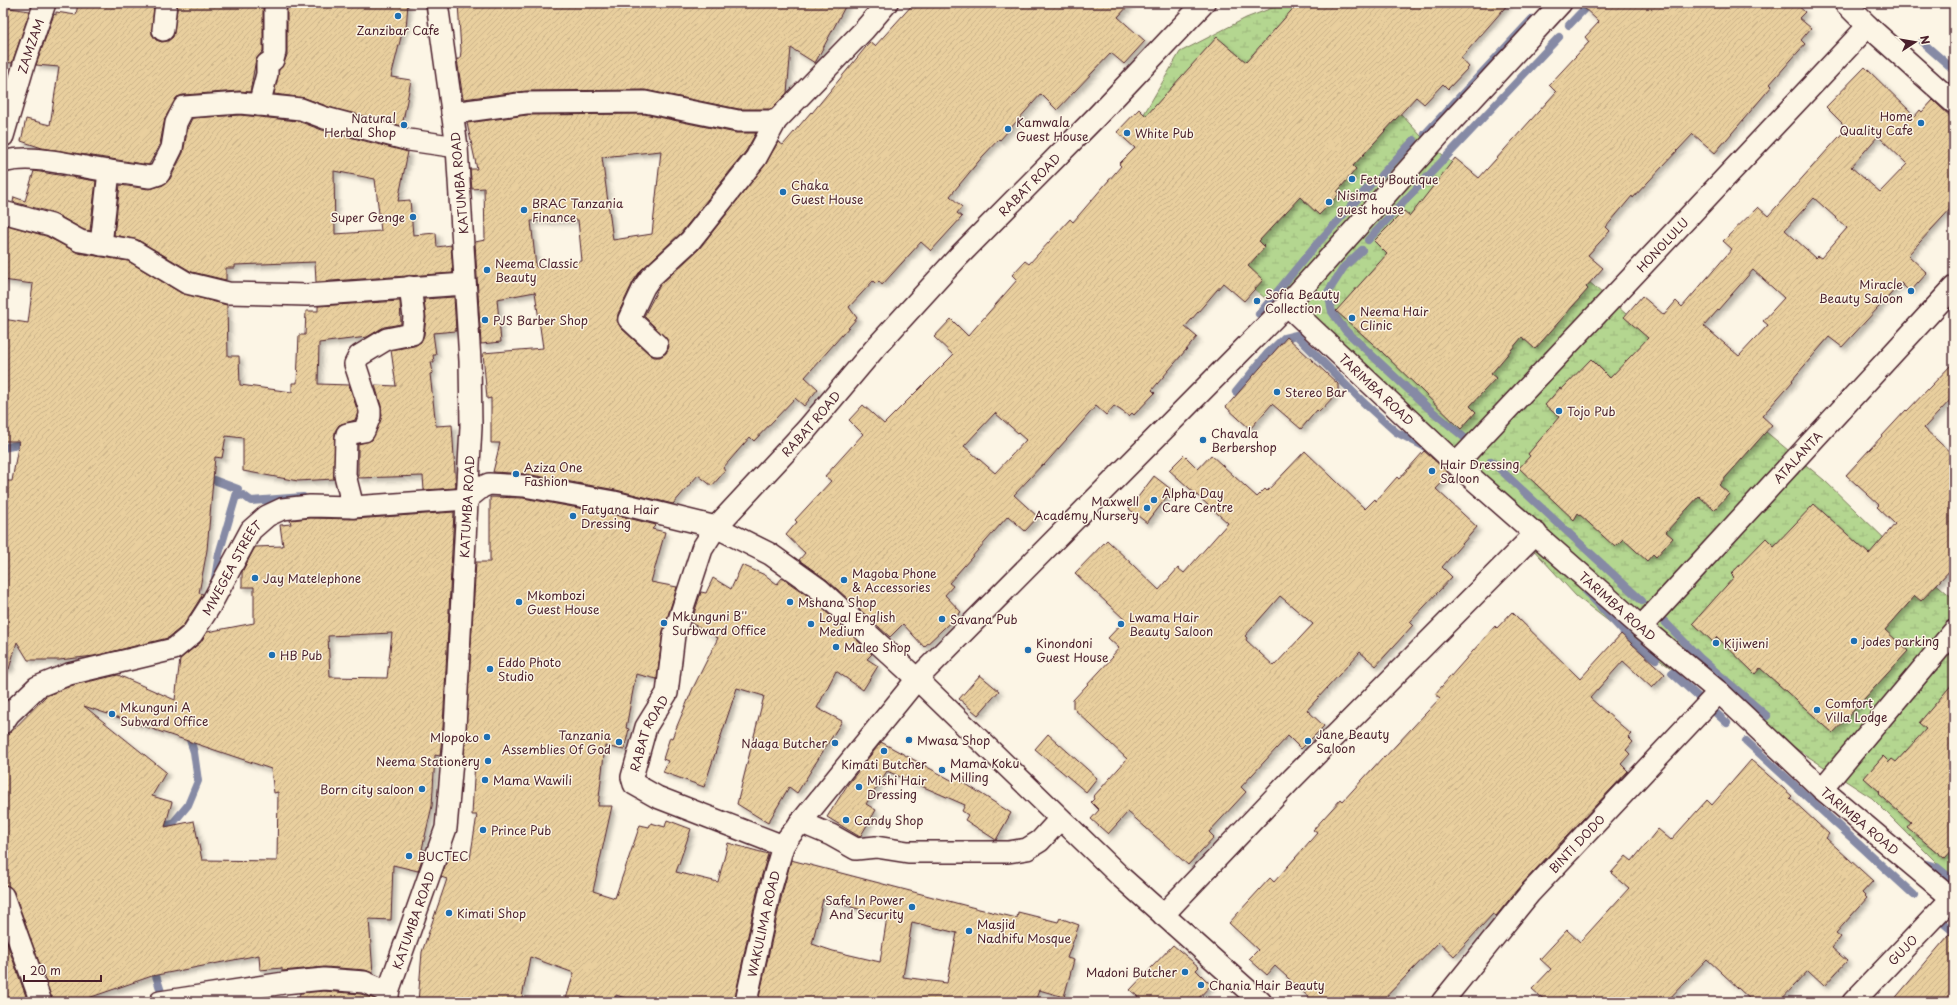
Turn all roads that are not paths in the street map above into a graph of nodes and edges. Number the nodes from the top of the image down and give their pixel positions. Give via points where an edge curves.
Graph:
1 (45, 3) edge
2 (166, 3) edge
3 (275, 3) edge
4 (437, 3) edge
5 (887, 3) edge
6 (1204, 3) edge
7 (1561, 3) edge
8 (1845, 3) edge
9 (1868, 26) junction
10 (163, 30) dead end
11 (1954, 103) edge
12 (259, 105) junction
13 (452, 113) junction
14 (776, 121) junction
15 (3, 136) edge
16 (457, 147) junction
17 (3, 162) edge
18 (109, 171) junction
19 (3, 212) edge
20 (101, 245) junction
21 (465, 284) junction
22 (410, 286) junction
23 (1954, 287) edge
24 (1287, 305) junction
25 (657, 345) dead end
26 (1456, 464) junction
27 (467, 499) junction
28 (353, 506) junction
29 (716, 527) junction
30 (1536, 533) junction
31 (1641, 627) junction
32 (1954, 631) edge
33 (917, 679) junction
34 (1719, 692) junction
35 (3, 723) edge
36 (1822, 788) junction
37 (1060, 819) junction
38 (800, 822) junction
39 (783, 846) junction
40 (3, 896) edge
41 (1953, 899) edge
42 (1163, 915) junction
43 (388, 997) edge
44 (41, 1002) edge
45 (160, 1002) edge
46 (746, 1002) edge
47 (1261, 1002) edge
48 (1442, 1002) edge
49 (1853, 1002) edge

1 - 15 street, ZAMZAM
2 - 10 street
3 - 12 street via 275,52 273,60 267,64
4 - 13 street, KATUMBA ROAD
5 - 14 street
6 - 29 street, RABAT ROAD via 959,256 876,347 807,429
7 - 24 street, WAKULIMA ROAD
8 - 9 street
9 - 11 street
9 - 26 street, HONOLULU
12 - 16 street via 300,109 409,140
12 - 18 street via 240,103 184,107 176,123 172,148 159,174 150,177
13 - 14 street via 526,103 645,102 738,121
13 - 16 street, KATUMBA ROAD
14 - 25 street via 756,158 745,172 686,246 656,271 644,288 629,319
16 - 21 street, KATUMBA ROAD
17 - 18 street via 37,160
18 - 20 street
19 - 20 street via 51,225 64,230 71,238
20 - 22 street via 132,250 187,282 228,293 307,295
21 - 22 street
21 - 27 street, KATUMBA ROAD via 471,427
22 - 28 street via 414,317 412,334 387,339 359,356 355,364 370,410 364,430 347,434 346,438 345,476
23 - 31 street, ATALANTA
24 - 26 street, TARIMBA ROAD
24 - 33 street, WAKULIMA ROAD
26 - 30 street, TARIMBA ROAD
27 - 28 street, MWEGEA STREET
27 - 29 street via 482,486 507,484 614,502
27 - 43 street, KATUMBA ROAD via 455,728 446,828
28 - 35 street, MWEGEA STREET via 282,509 267,516 250,530 210,606 192,634 174,650 69,674 43,684 31,692
29 - 33 street via 770,554 819,589
29 - 39 street, RABAT ROAD via 702,549 674,635 667,693 646,727 632,777 634,784 657,797
30 - 31 street, TARIMBA ROAD
30 - 42 street via 1292,779
31 - 34 street, TARIMBA ROAD
32 - 36 street
33 - 37 street
33 - 38 street, WAKULIMA ROAD
34 - 36 street, TARIMBA ROAD
34 - 48 street, BINTI DODO via 1530,893
36 - 41 street, TARIMBA ROAD
37 - 38 street via 1040,840 1027,849 1008,852 908,852 876,847 856,849
37 - 42 street
38 - 39 street, WAKULIMA ROAD
39 - 46 street, WAKULIMA ROAD via 770,891
40 - 44 street
41 - 49 street, GUJO
42 - 47 street
43 - 45 street via 364,982 324,979

